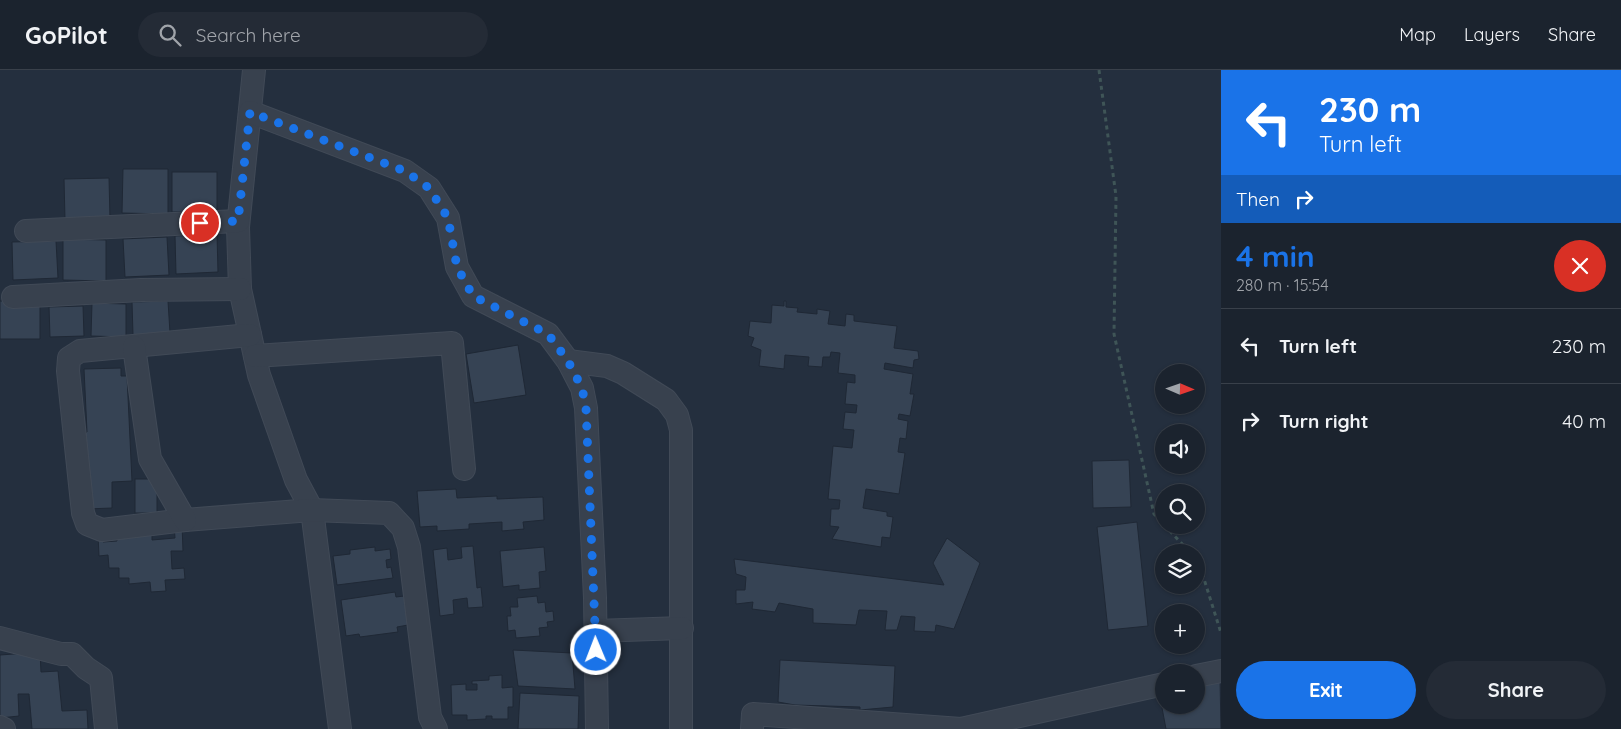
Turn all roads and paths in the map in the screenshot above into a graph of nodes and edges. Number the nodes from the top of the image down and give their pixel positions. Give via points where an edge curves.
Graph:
1 (254, 70) edge
2 (1099, 70) edge
3 (250, 112) junction
4 (238, 221) junction
5 (26, 231) dead end
6 (240, 289) junction
7 (13, 297) dead end
8 (134, 346) junction
9 (253, 346) junction
10 (568, 361) junction
11 (464, 469) dead end
12 (312, 510) junction
13 (1155, 515) edge
14 (185, 520) junction
15 (1173, 534) edge
16 (1182, 544) edge
17 (1205, 580) edge
18 (682, 628) junction
19 (596, 631) junction
20 (1221, 633) edge
21 (0, 638) edge
22 (1221, 671) edge
23 (1205, 674) edge
24 (1155, 686) edge
25 (0, 728) edge
26 (4, 729) edge
27 (106, 729) edge
28 (340, 729) edge
29 (436, 729) edge
30 (597, 729) edge
31 (681, 729) edge
32 (752, 729) edge

1 - 3 street
2 - 13 path via 1116,196 1114,334
3 - 4 street
3 - 10 street via 405,171 429,188 448,218 457,267 473,296 548,334
4 - 5 street
4 - 6 street
6 - 7 street
6 - 9 street
8 - 9 street
8 - 14 street via 150,459
8 - 14 street via 80,351 69,358 83,513 87,524 102,530
9 - 11 street via 452,343
9 - 12 street via 259,375 296,480
10 - 18 street via 607,366 623,373 666,400 678,415 681,430
10 - 19 street via 582,388 586,408
12 - 14 street
12 - 28 street
12 - 29 street via 389,513 403,528 409,547 430,717
15 - 16 path
17 - 20 path
18 - 19 street
18 - 31 street
19 - 30 street
21 - 27 street via 72,654 101,678
22 - 23 street
24 - 32 street via 961,729 753,714
25 - 26 street

